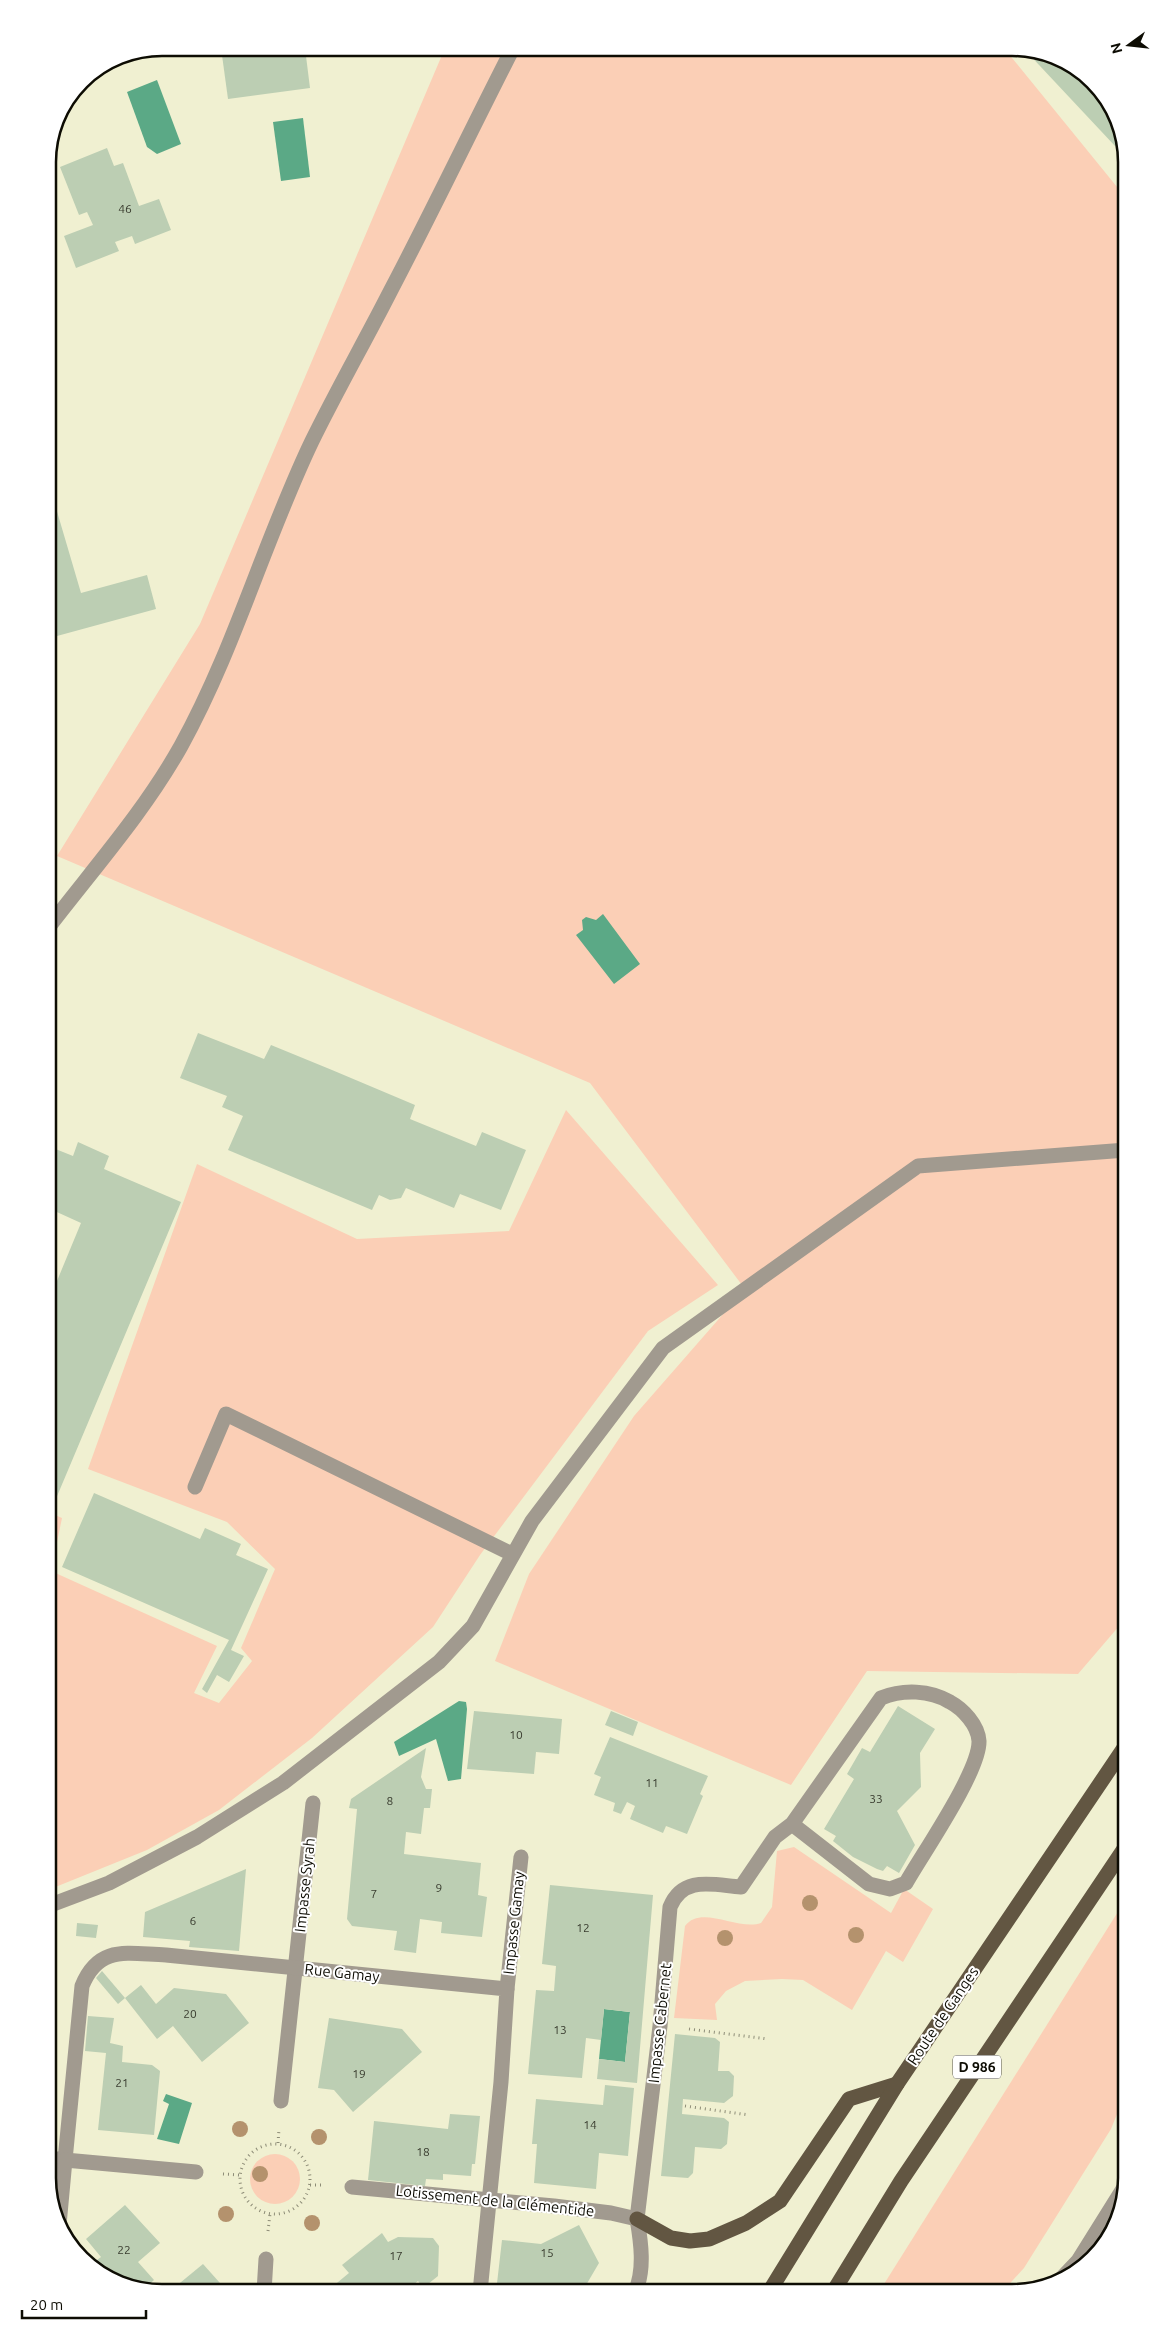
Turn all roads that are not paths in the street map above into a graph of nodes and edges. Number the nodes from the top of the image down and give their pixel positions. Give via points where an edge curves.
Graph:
1 (509, 56) edge
2 (56, 918) edge
3 (1118, 1151) edge
4 (195, 1487) dead end
5 (512, 1554) junction
6 (1118, 1757) edge
7 (313, 1803) dead end
8 (792, 1824) junction
9 (521, 1857) dead end
10 (1118, 1858) edge
11 (56, 1903) edge
12 (296, 1968) junction
13 (507, 1989) junction
14 (897, 2084) junction
15 (280, 2101) dead end
16 (56, 2159) edge
17 (65, 2160) junction
18 (196, 2172) dead end
19 (352, 2187) dead end
20 (489, 2201) junction
21 (1115, 2203) edge
22 (61, 2207) edge
23 (637, 2219) junction
24 (266, 2259) dead end
25 (1077, 2261) edge
26 (264, 2284) edge
27 (481, 2284) edge
28 (637, 2284) edge
29 (774, 2284) edge
30 (838, 2284) edge

1 - 2 street via 311,443 214,679 181,746 114,846
3 - 5 street via 918,1166 663,1348 532,1521
4 - 5 street via 226,1414
5 - 11 street via 473,1626 438,1662 306,1765 268,1793 152,1862
6 - 14 main road, Route de Ganges
7 - 12 street, Impasse Syrah
8 - 8 street via 881,1698 892,1693 936,1693 955,1704 971,1720 979,1740 976,1763 906,1883 890,1889 869,1884
8 - 23 street, Impasse Cabernet via 775,1837 741,1887 698,1883 679,1891 670,1907 660,2026
9 - 13 street, Impasse Gamay
10 - 30 main road, D 986 via 901,2181
12 - 13 street, Rue Gamay
12 - 15 street
12 - 17 street, Rue Gamay via 166,1955 122,1954 102,1958 95,1963 82,1986
13 - 20 street via 502,2082
14 - 23 main road via 849,2099 780,2201 734,2230 690,2242 671,2238
14 - 29 main road, Route de Ganges
16 - 17 street
17 - 18 street
17 - 22 street, Rue Gamay
19 - 20 street, Lotissement de la Clémentide
20 - 23 street, Lotissement de la Clémentide via 554,2206
20 - 27 street
21 - 25 street
23 - 28 street, Impasse Cabernet via 641,2263
24 - 26 street

